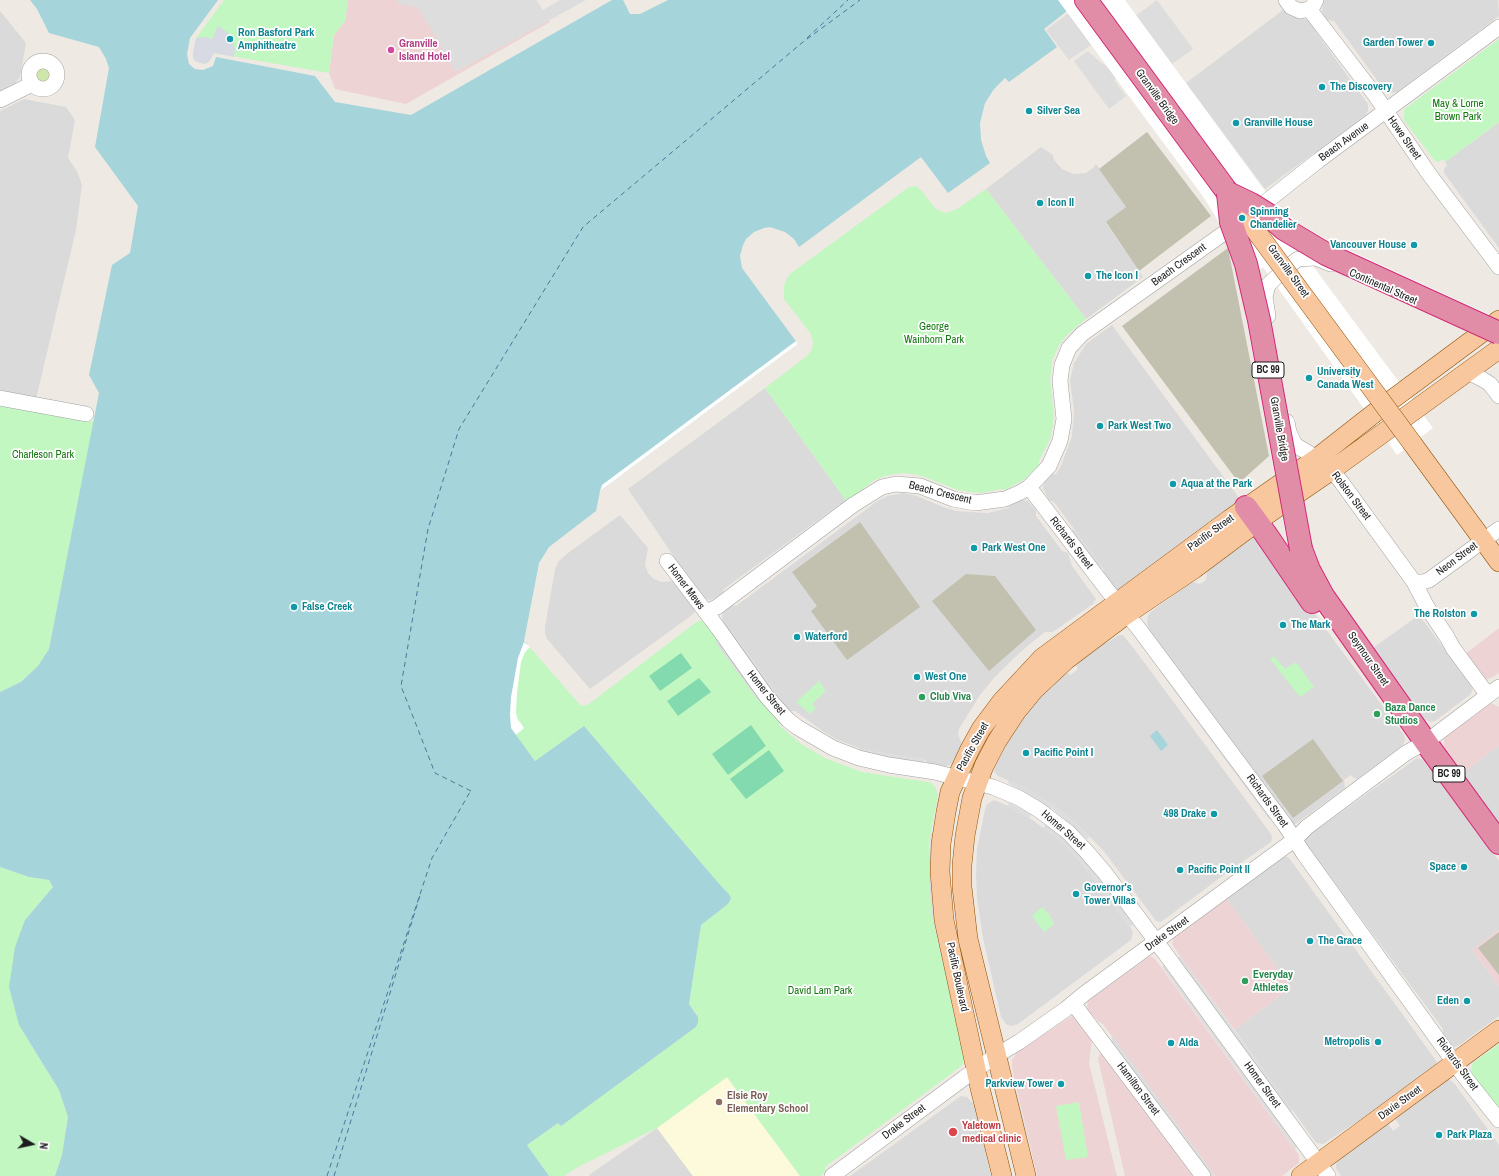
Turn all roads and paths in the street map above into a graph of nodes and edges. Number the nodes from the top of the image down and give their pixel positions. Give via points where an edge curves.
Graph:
1 (1086, 0) edge
2 (1286, 0) edge
3 (1313, 4) edge
4 (1499, 27) edge
5 (32, 84) dead end
6 (1162, 98) dead end
7 (0, 100) edge
8 (1386, 111) junction
9 (1228, 193) junction
10 (1248, 216) junction
11 (1499, 267) edge
12 (1286, 268) junction
13 (1499, 320) edge
14 (1499, 333) edge
15 (1475, 337) junction
16 (1499, 349) edge
17 (1466, 373) junction
18 (1499, 396) edge
19 (0, 398) edge
20 (1386, 404) junction
21 (86, 414) dead end
22 (1317, 458) junction
23 (1332, 470) junction
24 (1029, 488) junction
25 (1252, 514) junction
26 (1499, 529) edge
27 (1482, 540) junction
28 (1301, 548) joint
29 (667, 561) dead end
30 (1499, 562) edge
31 (1414, 582) junction
32 (1122, 608) junction
33 (706, 612) junction
34 (1495, 690) edge
35 (1399, 705) junction
36 (1426, 742) junction
37 (957, 777) junction
38 (978, 782) junction
39 (1294, 840) junction
40 (1499, 843) edge
41 (1156, 942) junction
42 (1073, 1003) junction
43 (1499, 1030) edge
44 (997, 1055) junction
45 (1455, 1063) junction
46 (976, 1070) junction
47 (1499, 1120) edge
48 (1324, 1170) edge
49 (832, 1176) edge
50 (1002, 1176) edge
51 (1026, 1176) edge
52 (1203, 1176) edge
53 (1301, 1176) edge

1 - 9 highway, Granville Bridge
2 - 3 street, Howe Street via 1295,10 1305,11
3 - 8 street, Howe Street
4 - 8 street, Beach Avenue
5 - 7 street
6 - 10 street, Granville Street
8 - 10 street, Beach Avenue via 1318,160
8 - 11 street, Howe Street via 1429,174
9 - 14 highway, Granville Bridge, bridge via 1251,204 1284,229 1326,254
9 - 27 main road, Granville Bridge, bridge
9 - 28 highway, Granville Bridge / BC 99, bridge via 1231,222 1246,264 1259,320
10 - 12 street, Granville Street
10 - 24 street, Beach Crescent via 1082,334 1069,348 1061,372 1064,419 1062,434 1049,466
12 - 15 street, Continental Street via 1298,259 1316,258 1460,321
12 - 20 street, Granville Street
12 - 22 street, Rolston Street via 1268,285 1265,297 1289,432 1295,445
13 - 15 main road, Pacific Street
15 - 20 main road, Pacific Street
16 - 17 main road, Pacific Street
17 - 18 street via 1470,372 1490,384
17 - 23 main road, Pacific Street
19 - 21 street
20 - 22 main road, Pacific Street
22 - 23 street, Rolston Street
22 - 25 main road, Pacific Street
23 - 25 main road, Pacific Street
23 - 31 street, Rolston Street
24 - 32 street, Richards Street
24 - 33 street, Beach Crescent via 1005,499 975,503 953,499 920,486 903,484 882,487 717,607
25 - 32 main road, Pacific Street via 1194,569
25 - 35 highway via 1380,700
26 - 27 street, Neon Street
27 - 30 main road
27 - 31 street, Neon Street via 1429,580
28 - 35 highway, Seymour Street / BC 99 via 1323,596
29 - 33 street, Homer Mews
31 - 34 street, Rolston Street via 1453,648 1484,690
32 - 37 main road, Pacific Street via 1042,658 1024,676 981,729
32 - 38 main road, Pacific Street via 1034,690 997,741
32 - 39 street, Richards Street
33 - 37 street, Homer Street via 767,697 797,727 828,745 859,758
34 - 36 street, Drake Street
35 - 36 highway, Seymour Street / BC 99
36 - 39 street, Drake Street via 1406,753 1307,827
36 - 40 highway, Seymour Street / BC 99
37 - 38 street, Homer Street
37 - 46 main road, Pacific Boulevard via 950,792 941,844 941,897
38 - 41 street, Homer Street via 1029,804 1068,832 1105,873
38 - 44 main road, Pacific Boulevard via 972,798 965,836 962,887 968,939
39 - 41 street, Drake Street
39 - 45 street, Richards Street
41 - 42 street, Drake Street
41 - 48 street, Homer Street
42 - 44 street, Drake Street via 1020,1042
42 - 52 street, Hamilton Street
43 - 45 main road, Davie Street
44 - 46 street, Drake Street
44 - 51 main road, Pacific Boulevard
45 - 47 street, Richards Street
45 - 48 main road, Davie Street
46 - 49 street, Drake Street
46 - 50 main road, Pacific Boulevard
48 - 53 main road, Davie Street

